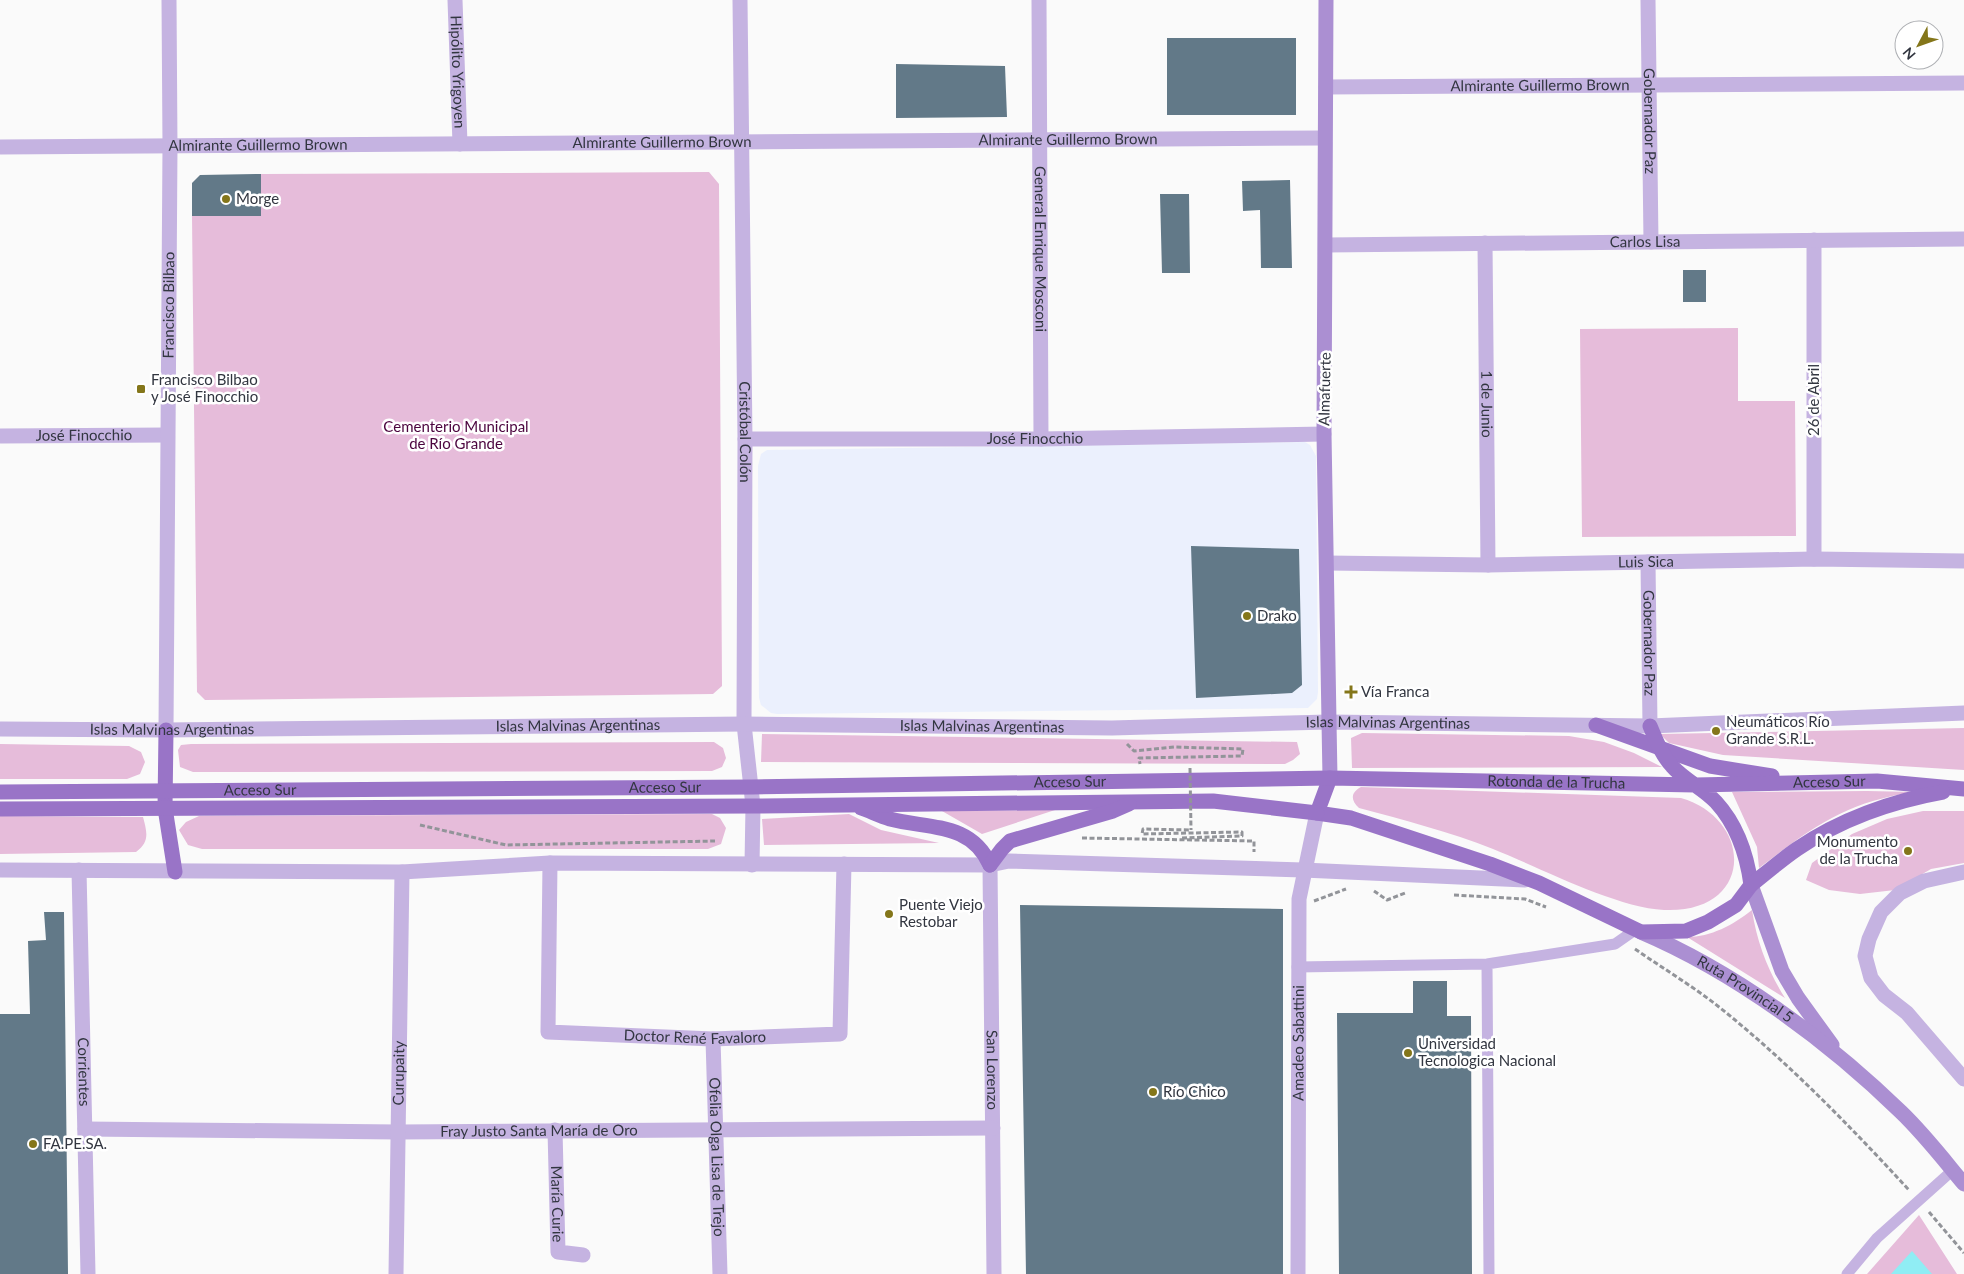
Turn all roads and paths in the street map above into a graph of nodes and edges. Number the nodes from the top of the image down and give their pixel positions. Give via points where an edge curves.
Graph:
1 (169, 0) edge
2 (456, 0) edge
3 (740, 0) edge
4 (1039, 0) edge
5 (1326, 0) edge
6 (1648, 0) edge
7 (1964, 83) edge
8 (1648, 84) junction
9 (1326, 87) junction
10 (1324, 138) junction
11 (1040, 141) junction
12 (742, 143) junction
13 (460, 144) junction
14 (170, 146) junction
15 (0, 147) edge
16 (1964, 239) edge
17 (1814, 240) junction
18 (1651, 242) junction
19 (1485, 243) junction
20 (1326, 245) junction
21 (1324, 434) junction
22 (167, 435) junction
23 (0, 436) edge
24 (1041, 438) junction
25 (745, 439) junction
26 (1814, 559) junction
27 (1964, 561) edge
28 (1327, 562) junction
29 (1648, 562) junction
30 (1488, 565) junction
31 (1964, 713) edge
32 (1328, 722) junction
33 (744, 724) junction
34 (1596, 725) junction
35 (1650, 726) junction
36 (0, 729) edge
37 (166, 730) junction
38 (1174, 747) dead end
39 (1660, 750) junction
40 (1147, 764) dead end
41 (1182, 767) dead end
42 (1330, 778) junction
43 (1807, 781) junction
44 (1695, 785) junction
45 (752, 787) junction
46 (1963, 789) edge
47 (164, 790) junction
48 (0, 792) edge
49 (1135, 801) junction
50 (852, 804) junction
51 (753, 806) junction
52 (0, 808) edge
53 (165, 808) junction
54 (1317, 813) junction
55 (412, 823) dead end
56 (1075, 838) dead end
57 (1159, 840) junction
58 (715, 841) dead end
59 (550, 863) junction
60 (844, 864) junction
61 (752, 865) junction
62 (990, 865) junction
63 (1255, 868) junction
64 (0, 870) edge
65 (79, 870) junction
66 (1303, 870) junction
67 (175, 872) junction
68 (402, 872) junction
69 (1964, 872) edge
70 (1539, 883) junction
71 (1752, 886) junction
72 (1352, 890) dead end
73 (1367, 890) dead end
74 (1412, 893) dead end
75 (1450, 895) dead end
76 (1299, 899) junction
77 (1548, 907) dead end
78 (1638, 931) junction
79 (1622, 940) junction
80 (1487, 964) junction
81 (1297, 967) junction
82 (713, 1039) junction
83 (1842, 1058) junction
84 (1964, 1079) edge
85 (993, 1128) junction
86 (716, 1129) junction
87 (85, 1130) junction
88 (555, 1130) junction
89 (398, 1132) junction
90 (1953, 1170) junction
91 (1964, 1184) edge
92 (1919, 1200) junction
93 (1964, 1253) edge
94 (583, 1255) dead end
95 (88, 1274) edge
96 (396, 1274) edge
97 (720, 1274) edge
98 (994, 1274) edge
99 (1298, 1274) edge
100 (1489, 1274) edge
101 (1847, 1274) edge

1 - 14 street, Francisco Bilbao
2 - 13 street, Hipólito Yrigoyen
3 - 12 street, Cristóbal Colón
4 - 11 street, General Enrique Mosconi
5 - 9 street, Almafuerte
6 - 8 street, Gobernador Paz
7 - 8 street, Almirante Guillermo Brown
8 - 9 street, Almirante Guillermo Brown
8 - 18 street, Gobernador Paz
9 - 10 street, Almafuerte
10 - 11 street, Almirante Guillermo Brown
10 - 20 street, Almafuerte
11 - 12 street, Almirante Guillermo Brown
11 - 24 street, General Enrique Mosconi
12 - 13 street, Almirante Guillermo Brown
12 - 25 street, Cristóbal Colón
13 - 14 street, Almirante Guillermo Brown
14 - 15 street, Almirante Guillermo Brown
14 - 22 street, Francisco Bilbao
16 - 17 street, Carlos Lisa
17 - 18 street, Carlos Lisa
17 - 26 street, 26 de Abril
18 - 19 street, Carlos Lisa
19 - 20 street, Carlos Lisa
19 - 30 street, 1 de Junio
20 - 21 street, Almafuerte
21 - 24 street, José Finocchio
21 - 28 street, Almafuerte
22 - 23 street, José Finocchio
22 - 37 street, Francisco Bilbao
24 - 25 street, José Finocchio
25 - 33 street, Cristóbal Colón
26 - 27 street, Luis Sica
26 - 29 street, Luis Sica
28 - 30 street, Luis Sica
28 - 32 street, Almafuerte
29 - 30 street, Luis Sica
29 - 35 street, Gobernador Paz
31 - 35 street, Islas Malvinas Argentinas
32 - 33 street, Islas Malvinas Argentinas via 1112,728
32 - 34 street, Islas Malvinas Argentinas
32 - 42 street, Almafuerte
33 - 37 street, Islas Malvinas Argentinas
33 - 45 street, Cristóbal Colón
34 - 35 street, Islas Malvinas Argentinas
34 - 39 main road
35 - 39 main road
36 - 37 street, Islas Malvinas Argentinas
37 - 47 main road
38 - 40 path via 1243,749 1242,756 1139,758 1139,764
39 - 43 main road via 1710,766
39 - 44 main road via 1672,766
41 - 57 path, bridge via 1190,768 1191,830 1143,828 1142,834 1242,832 1242,836
42 - 44 main road, Rotonda de la Trucha
42 - 45 main road, Acceso Sur
42 - 54 main road
43 - 44 main road, Acceso Sur
43 - 46 main road, Acceso Sur via 1878,781
44 - 71 main road via 1716,802 1738,836 1746,855
45 - 47 main road, Acceso Sur
45 - 51 street, Cristóbal Colón
46 - 71 main road, Acceso Sur via 1897,802 1826,832 1796,850
47 - 48 main road, Acceso Sur
47 - 53 main road
49 - 50 main road, Acceso Sur
49 - 54 main road, Acceso Sur via 1213,800
49 - 62 main road via 1113,811 1010,841
50 - 51 main road, Acceso Sur
50 - 62 main road via 890,819 957,832 983,849
51 - 53 main road, Acceso Sur
51 - 61 street, Cristóbal Colón
52 - 53 main road, Acceso Sur
53 - 67 main road
54 - 66 street, Amadeo Sabattini
54 - 70 main road via 1351,818 1457,852
55 - 58 path via 506,845
56 - 57 path
57 - 63 path via 1254,841
59 - 61 street
59 - 68 street
59 - 82 street, Doctor René Favaloro via 548,1032
60 - 61 street
60 - 62 street
60 - 82 street, Doctor René Favaloro via 840,1034
62 - 63 street via 1009,861
62 - 85 street, San Lorenzo
63 - 66 street
64 - 65 street
65 - 67 street
65 - 87 street, Corrientes
66 - 70 street via 1510,878
66 - 76 street, Amadeo Sabattini
67 - 68 street
68 - 89 street, Curupaity
69 - 84 street via 1924,881 1900,893 1880,912 1865,956 1871,978 1884,996 1907,1013
70 - 78 main road
71 - 78 main road via 1736,905 1686,931
71 - 83 street, Ruta Provincial 5 via 1782,971
72 - 76 path via 1344,889 1314,902
73 - 74 path via 1375,891 1387,900 1403,892
75 - 77 path via 1525,899
76 - 81 street, Amadeo Sabattini
78 - 79 lane
78 - 83 street, Ruta Provincial 5 via 1679,948 1754,994
79 - 80 lane via 1615,944
79 - 92 path via 1713,1003 1784,1062 1847,1122
80 - 81 lane
80 - 100 lane
81 - 99 street, Amadeo Sabattini
82 - 86 street, Ofelia Olga Lisa de Trejo
83 - 90 street, Ruta Provincial 5 via 1902,1113
85 - 86 street, Fray Justo Santa María de Oro
85 - 98 street, San Lorenzo
86 - 88 street, Fray Justo Santa María de Oro
86 - 97 street, Ofelia Olga Lisa de Trejo
87 - 89 street, Fray Justo Santa María de Oro
87 - 95 street, Corrientes
88 - 89 street, Fray Justo Santa María de Oro
88 - 94 street, María Curie via 558,1252
89 - 96 street, Curupaity
90 - 91 street, Ruta Provincial 5
90 - 92 lane
92 - 93 path
92 - 101 lane via 1878,1238

